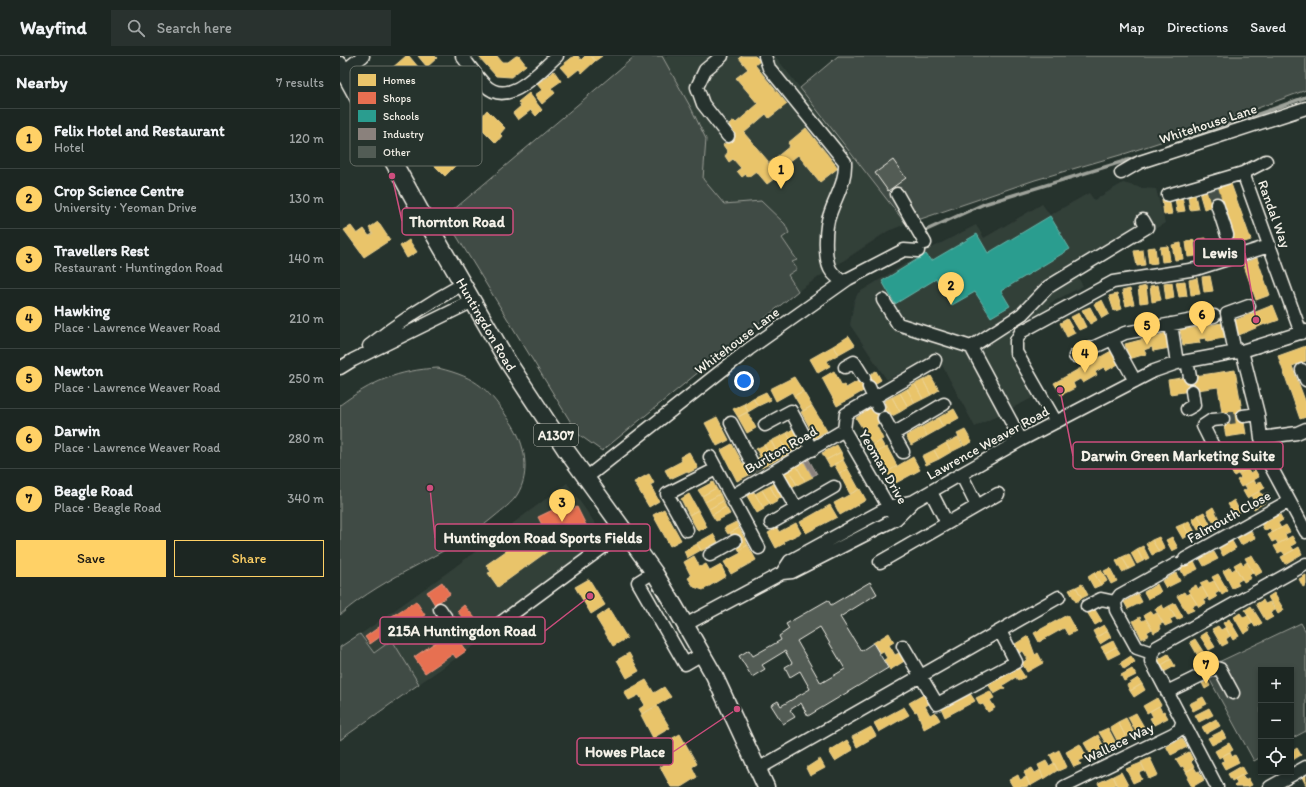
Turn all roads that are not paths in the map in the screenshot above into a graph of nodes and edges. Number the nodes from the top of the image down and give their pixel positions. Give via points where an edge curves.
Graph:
1 (363, 56) edge
2 (462, 56) edge
3 (557, 56) edge
4 (722, 56) edge
5 (764, 56) edge
6 (470, 66) edge
7 (342, 68) edge
8 (482, 81) edge
9 (350, 83) edge
10 (1306, 108) edge
11 (728, 136) dead end
12 (1266, 161) dead end
13 (395, 166) edge
14 (1243, 172) junction
15 (1121, 173) dead end
16 (897, 194) dead end
17 (1168, 195) dead end
18 (1217, 204) tunnel mouth
19 (1143, 220) dead end
20 (1228, 235) dead end
21 (1269, 246) junction
22 (843, 282) junction
23 (463, 284) junction
24 (883, 300) dead end
25 (473, 301) junction
26 (1249, 306) dead end
27 (1214, 316) dead end
28 (1172, 324) junction
29 (1303, 332) edge
30 (1112, 339) junction
31 (971, 347) junction
32 (1238, 352) junction
33 (1075, 356) dead end
34 (353, 360) junction
35 (935, 360) dead end
36 (1182, 362) junction
37 (845, 367) dead end
38 (340, 368) edge
39 (1190, 377) dead end
40 (1134, 381) junction
41 (1192, 391) dead end
42 (874, 397) junction
43 (944, 404) dead end
44 (1187, 409) dead end
45 (1258, 414) junction
46 (1243, 416) tunnel mouth
47 (1223, 419) tunnel mouth
48 (1056, 422) junction
49 (731, 423) dead end
50 (766, 425) dead end
51 (1306, 429) edge
52 (844, 430) junction
53 (893, 434) junction
54 (1261, 438) junction
55 (1021, 440) junction
56 (1214, 448) dead end
57 (812, 450) junction
58 (903, 452) dead end
59 (710, 457) dead end
60 (716, 469) junction
61 (757, 470) junction
62 (775, 471) junction
63 (961, 474) junction
64 (586, 478) junction
65 (834, 487) dead end
66 (931, 492) junction
67 (998, 494) dead end
68 (732, 496) junction
69 (914, 501) junction
70 (1288, 501) junction
71 (978, 506) junction
72 (796, 508) junction
73 (889, 508) junction
74 (896, 519) junction
75 (771, 523) dead end
76 (947, 523) junction
77 (687, 530) dead end
78 (625, 531) junction
79 (1306, 532) edge
80 (743, 537) junction
81 (759, 548) dead end
82 (610, 549) dead end
83 (710, 555) dead end
84 (880, 562) dead end
85 (1306, 564) edge
86 (654, 572) junction
87 (782, 573) junction
88 (1059, 597) dead end
89 (1115, 602) junction
90 (1086, 606) dead end
91 (440, 609) dead end
92 (685, 625) junction
93 (501, 631) dead end
94 (1000, 631) junction
95 (903, 646) dead end
96 (1152, 653) junction
97 (702, 654) junction
98 (921, 676) junction
99 (1167, 692) junction
100 (1233, 693) dead end
101 (1182, 723) junction
102 (1306, 767) edge
103 (756, 770) junction
104 (1288, 783) edge
105 (766, 787) edge
106 (1064, 787) edge
107 (1217, 787) edge
108 (1270, 787) edge

1 - 7 street
2 - 6 street
3 - 8 street via 517,90 502,93 486,86
4 - 11 street via 705,70 697,87 703,104
5 - 22 street via 769,68 845,162 846,175 829,216 827,234 830,269
7 - 9 main road, Huntingdon Road / A1307
10 - 15 street, Whitehouse Lane via 1140,162
12 - 14 street
13 - 23 main road, Huntingdon Road / A1307
14 - 17 street via 1211,185
14 - 21 street, Randal Way
16 - 22 street, Whitehouse Lane via 921,247 904,250
18 - 20 street
19 - 31 street via 1147,227 1122,238 1048,287 1022,314
21 - 29 street, Randal Way
21 - 48 street via 1196,269 1113,282 1021,332 1016,341 1016,352
22 - 64 street, Whitehouse Lane via 749,349
23 - 25 main road, Huntingdon Road / A1307
23 - 34 street via 390,330
24 - 31 street via 898,324
25 - 34 street
25 - 64 main road, Huntingdon Road / A1307 via 508,362
26 - 32 street via 1227,314
27 - 28 street
28 - 30 street via 1125,332
28 - 36 street
29 - 32 street, Lawrence Weaver Road
30 - 33 street
30 - 40 street
31 - 55 street
32 - 36 street, Lawrence Weaver Road
32 - 45 street
34 - 38 street
35 - 42 street, Yeoman Drive via 934,363
36 - 39 street
36 - 40 street, Lawrence Weaver Road
37 - 42 street via 854,362
40 - 48 street, Lawrence Weaver Road
41 - 44 street via 1194,405
42 - 52 street, Yeoman Drive via 846,414
42 - 53 street
43 - 53 street
45 - 46 street
45 - 54 street
47 - 56 street via 1212,420 1203,426
48 - 55 street, Lawrence Weaver Road
49 - 61 street
50 - 57 street via 791,410
51 - 54 street
52 - 57 street, Burlton Road
52 - 73 street, Yeoman Drive
53 - 58 street
54 - 70 street via 1270,465
55 - 63 street, Lawrence Weaver Road
57 - 62 street, Burlton Road
59 - 60 street
60 - 68 street
60 - 77 street via 667,494
61 - 62 street, Burlton Road
61 - 68 street, Burlton Road
62 - 72 street
63 - 66 street, Lawrence Weaver Road
63 - 71 street
64 - 78 main road, Huntingdon Road / A1307
65 - 72 street
66 - 69 street, Lawrence Weaver Road
66 - 76 street
67 - 71 street
68 - 80 street
69 - 73 street, Lawrence Weaver Road
69 - 74 street, Lawrence Weaver Road
70 - 79 street
70 - 89 street, Falmouth Close via 1120,596
71 - 76 street
72 - 75 street
73 - 74 street, Yeoman Drive
73 - 87 street, Lawrence Weaver Road via 790,561
74 - 87 street, Lawrence Weaver Road via 792,572
76 - 84 street
78 - 86 main road, Huntingdon Road / A1307
78 - 91 street via 498,625 478,636 463,634 451,626
80 - 81 street
80 - 83 street
82 - 93 street
85 - 96 street via 1157,647
86 - 92 main road, Huntingdon Road / A1307
86 - 97 street via 638,582 685,664
87 - 92 street, Lawrence Weaver Road
88 - 94 street
89 - 90 street via 1101,599
89 - 96 street via 1116,610 1137,648
92 - 97 main road, Huntingdon Road / A1307
94 - 98 street
94 - 98 street via 1016,662 937,704
95 - 98 street
96 - 99 street via 1151,661
97 - 103 main road, Huntingdon Road / A1307 via 714,675
98 - 103 street
99 - 100 street via 1216,668 1220,669
99 - 101 street
101 - 106 street, Wallace Way via 1180,729 1173,734
101 - 107 street
102 - 104 street
103 - 105 main road, Huntingdon Road / A1307
104 - 108 street

